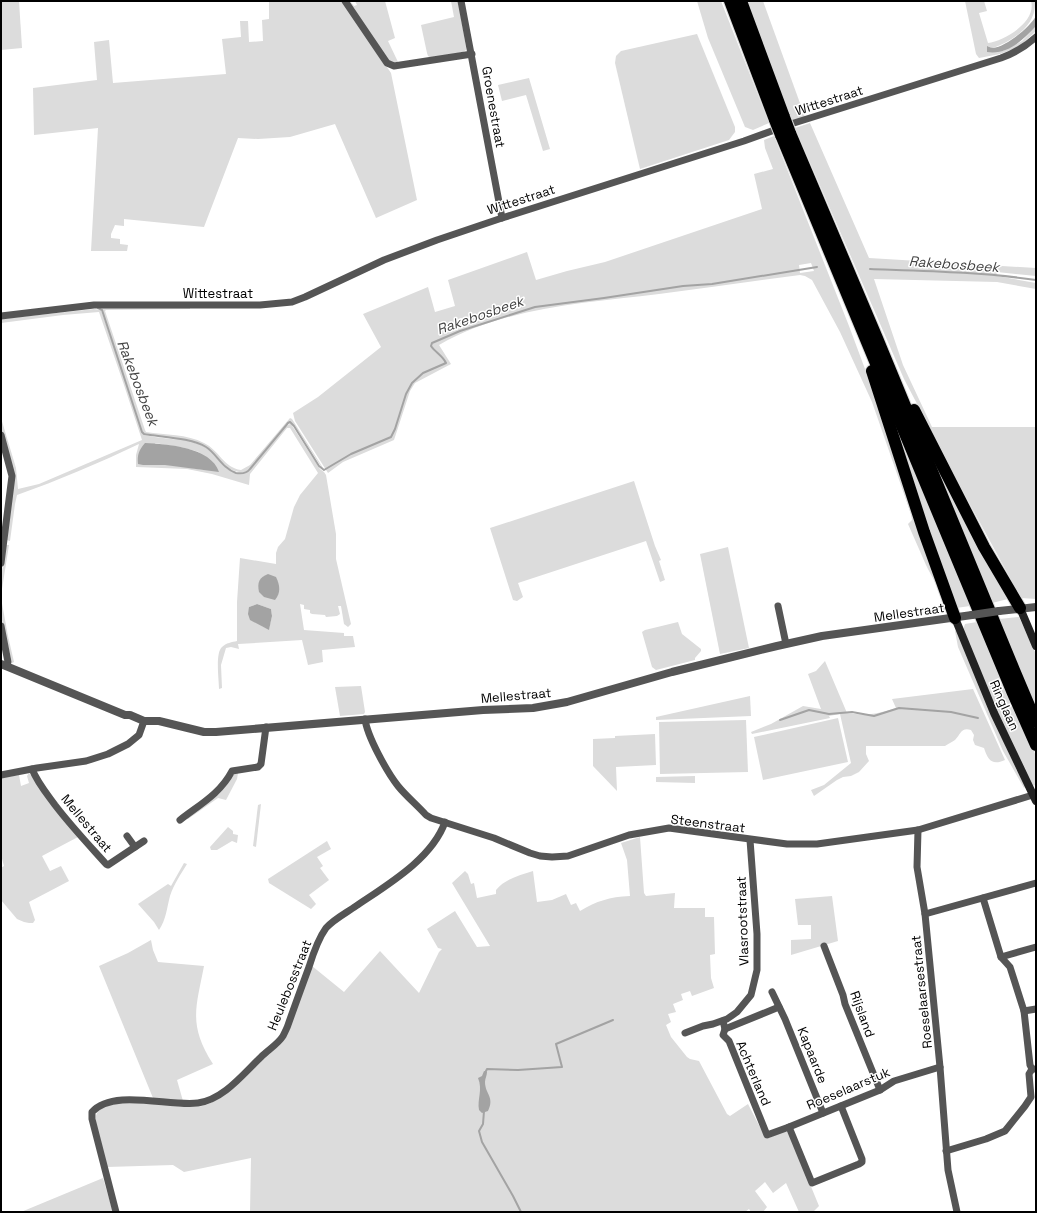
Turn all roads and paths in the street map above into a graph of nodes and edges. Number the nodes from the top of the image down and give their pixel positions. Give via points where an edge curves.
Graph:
1 (345, 1) edge
2 (462, 1) edge
3 (730, 1) edge
4 (741, 1) edge
5 (1036, 37) edge
6 (472, 54) junction
7 (779, 118) junction
8 (502, 218) junction
9 (1, 316) edge
10 (872, 339) junction
11 (1, 435) edge
12 (1, 563) edge
13 (778, 606) dead end
14 (1036, 607) edge
15 (1020, 608) junction
16 (955, 618) junction
17 (1, 626) edge
18 (786, 644) junction
19 (1036, 646) edge
20 (4, 665) edge
21 (365, 719) junction
22 (1036, 722) edge
23 (143, 724) junction
24 (266, 727) junction
25 (1036, 745) edge
26 (32, 769) junction
27 (1, 775) edge
28 (1035, 797) edge
29 (180, 820) dead end
30 (445, 822) junction
31 (918, 830) junction
32 (127, 836) dead end
33 (750, 840) junction
34 (144, 841) dead end
35 (135, 847) junction
36 (1036, 883) edge
37 (983, 898) junction
38 (925, 914) junction
39 (824, 946) dead end
40 (1036, 947) edge
41 (1001, 957) junction
42 (772, 992) dead end
43 (779, 1007) junction
44 (1036, 1009) edge
45 (1024, 1011) junction
46 (722, 1021) junction
47 (726, 1029) junction
48 (685, 1033) dead end
49 (940, 1067) junction
50 (1034, 1069) edge
51 (880, 1090) junction
52 (841, 1106) junction
53 (823, 1113) junction
54 (790, 1127) junction
55 (767, 1135) joint
56 (946, 1151) junction
57 (116, 1212) edge
58 (957, 1212) edge

1 - 6 street via 387,63 394,66
2 - 6 street, Groenestraat
3 - 7 highway
4 - 7 highway
5 - 8 street, Wittestraat via 1014,54
6 - 8 street, Groenestraat
7 - 10 highway, bridge
8 - 9 street, Wittestraat via 384,260 292,302 221,306 94,305
10 - 15 highway via 889,356 984,547
10 - 16 highway via 871,369
10 - 22 highway
10 - 25 highway via 1012,691
11 - 12 street via 12,476
13 - 18 street
14 - 15 street, Mellestraat
15 - 16 street, Mellestraat, bridge
15 - 19 main road
16 - 18 street, Mellestraat via 822,636
16 - 28 main road, Ringlaan via 994,713
17 - 20 street via 8,662
18 - 21 street, Mellestraat via 672,672 567,702 533,708
20 - 23 street
21 - 24 street, Mellestraat
21 - 30 street, Steenstraat via 370,736 398,785 426,815
23 - 24 street, Mellestraat via 173,725 204,732
23 - 26 street via 139,735 108,754 86,761
24 - 29 street via 261,764 258,767 232,771 219,790
26 - 27 street
26 - 35 street, Mellestraat via 45,792 73,828 106,864
28 - 31 street, Steenstraat
30 - 33 street, Steenstraat via 494,838 530,854 552,857 568,856 629,835 669,828
30 - 57 street, Heulebosstraat via 435,843 414,864 326,928 283,1036 239,1079 217,1096 198,1103 125,1100 100,1105 92,1112
31 - 33 street, Steenstraat via 817,844
31 - 38 street, Roeselaarsestraat via 917,867
32 - 35 street, Mellestraat
33 - 46 street, Vlasrootstraat via 757,970 747,1001 737,1012
34 - 35 street, Mellestraat
36 - 37 street
37 - 38 street
37 - 41 street
38 - 49 street, Roeselaarsestraat
39 - 51 street, Rijsland via 847,1011
40 - 41 street
41 - 45 street via 1010,967
42 - 43 street, Kapaarde
43 - 47 street
43 - 53 street, Kapaarde
44 - 45 street
45 - 50 street via 1030,1066
46 - 47 street, Achterland
46 - 48 street, Vlasrootstraat
47 - 55 street, Achterland via 723,1035 729,1041
49 - 51 street, Roeselaarstuk via 894,1081
49 - 56 street, Roeselaarsestraat
50 - 56 street via 1029,1074 1031,1097 1001,1133
51 - 52 street, Roeselaarstuk
52 - 53 street, Roeselaarstuk
52 - 54 street via 862,1159 859,1164 812,1183
53 - 54 street, Roeselaarstuk
54 - 55 street, Roeselaarstuk
56 - 58 street, Roeselaarsestraat

